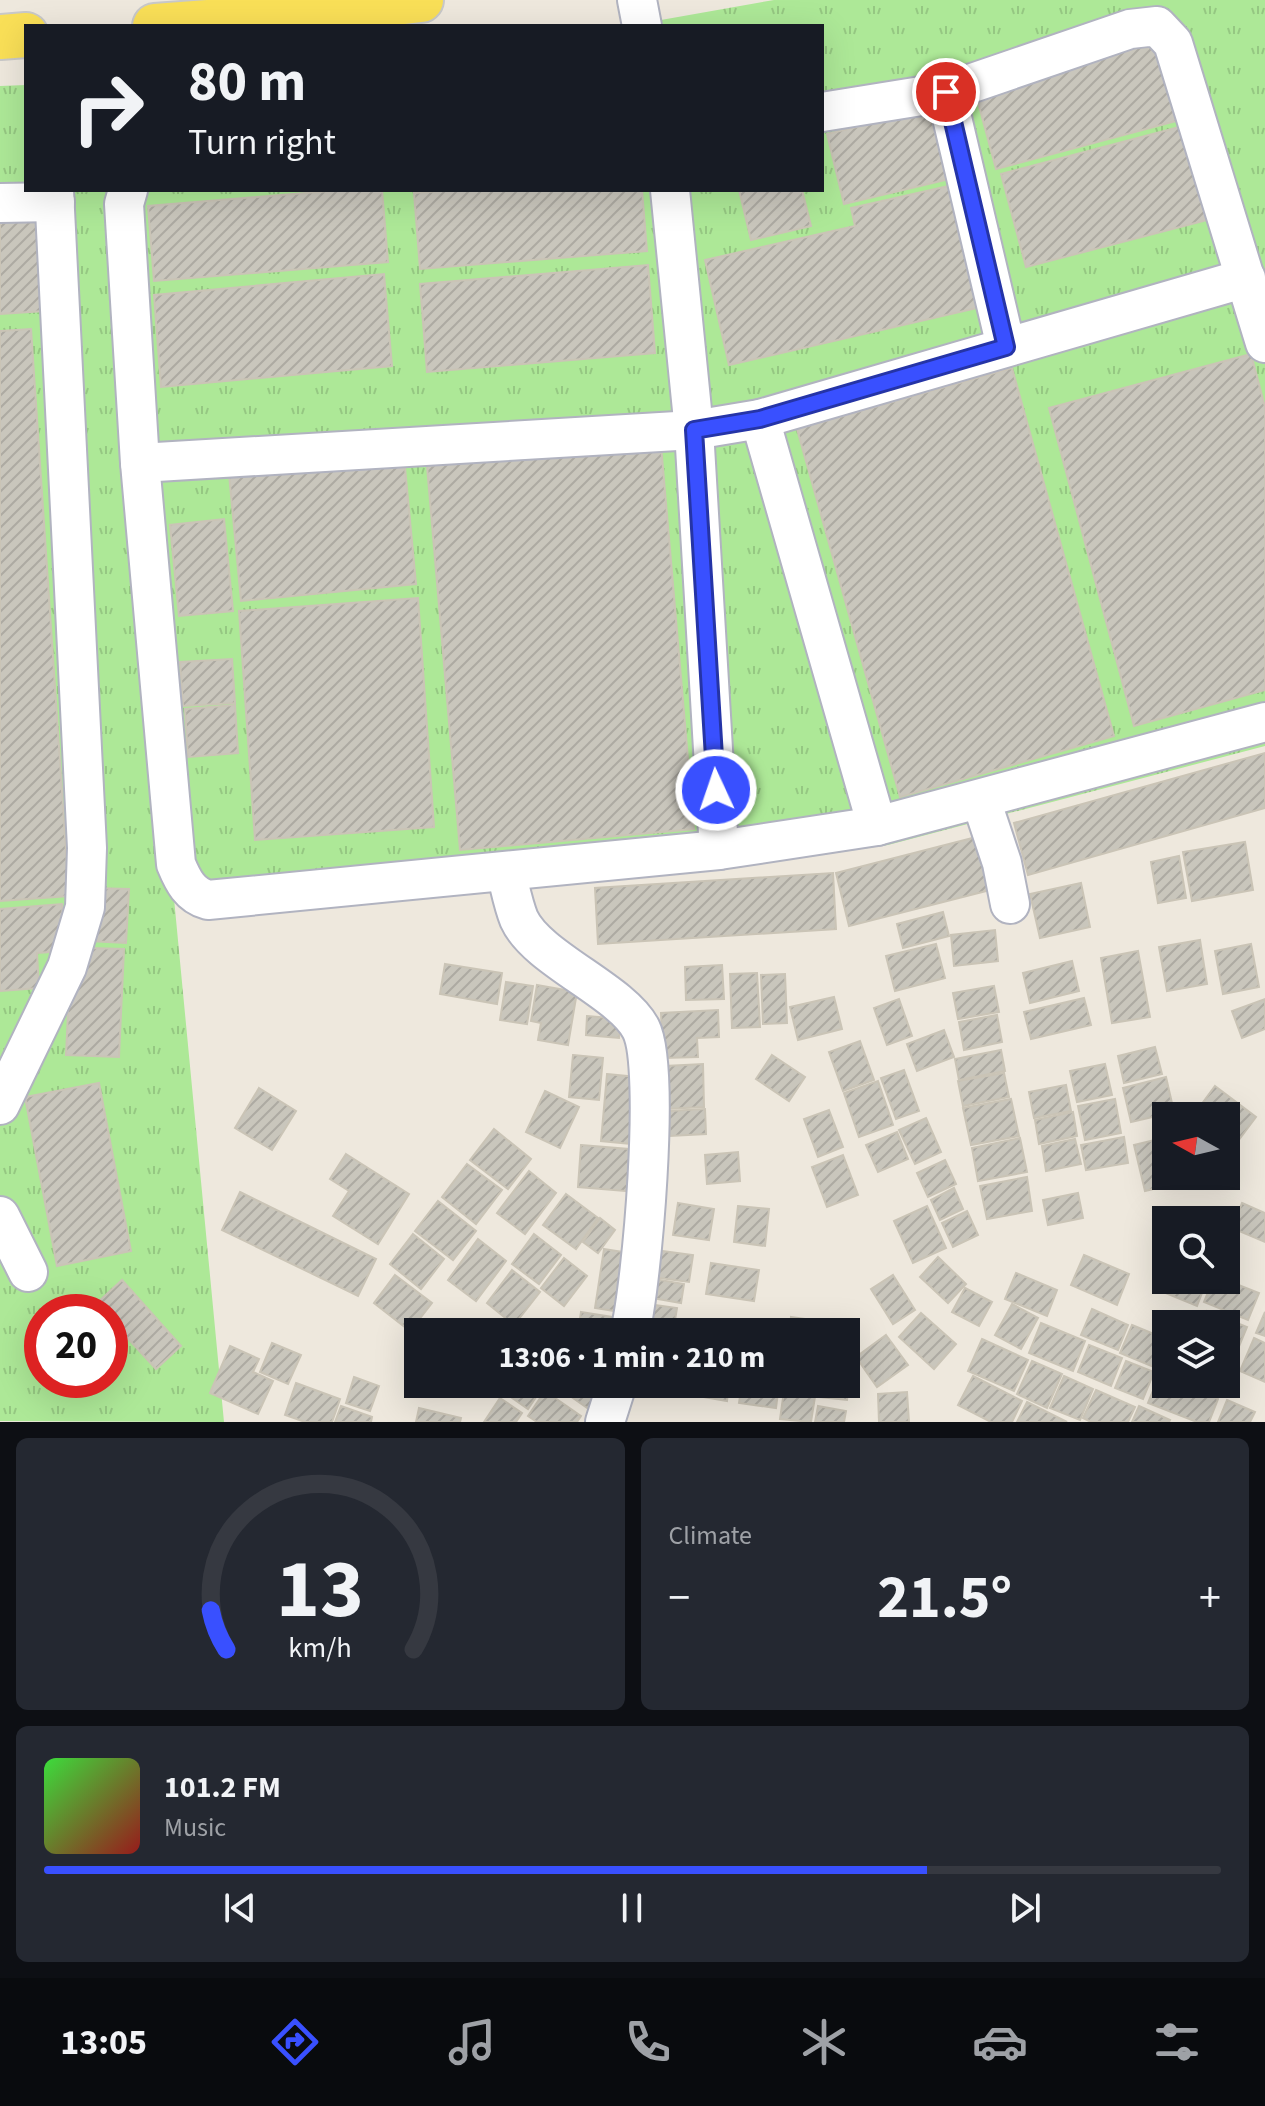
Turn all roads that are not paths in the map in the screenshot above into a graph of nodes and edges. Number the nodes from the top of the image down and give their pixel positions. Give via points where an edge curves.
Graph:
1 (421, 0) edge
2 (637, 0) edge
3 (181, 24) edge
4 (642, 24) edge
5 (24, 35) edge
6 (0, 37) edge
7 (946, 92) junction
8 (824, 112) edge
9 (127, 192) edge
10 (670, 192) edge
11 (54, 196) edge
12 (0, 203) edge
13 (1246, 278) junction
14 (1265, 343) edge
15 (1006, 347) junction
16 (760, 419) junction
17 (694, 430) junction
18 (140, 463) junction
19 (1265, 722) edge
20 (981, 800) junction
21 (877, 826) junction
22 (719, 850) junction
23 (506, 872) junction
24 (1010, 904) dead end
25 (0, 1105) edge
26 (0, 1216) edge
27 (28, 1272) dead end
28 (632, 1318) edge
29 (613, 1398) edge
30 (605, 1422) edge

1 - 3 main road
2 - 4 street
5 - 6 main road
7 - 8 street
7 - 13 street via 1130,29 1163,29 1173,43
7 - 15 street
9 - 18 street
10 - 17 street
11 - 12 street
11 - 25 street via 87,848 85,907 67,967
13 - 14 street
13 - 15 street
15 - 16 street
16 - 17 street
16 - 21 street
17 - 18 street
17 - 22 street
18 - 23 street via 176,864 191,892 208,900
19 - 20 street
20 - 21 street
20 - 24 street
21 - 22 street
22 - 23 street
23 - 28 street via 520,921 543,947 641,1028 651,1068 641,1262
26 - 27 street
29 - 30 street

